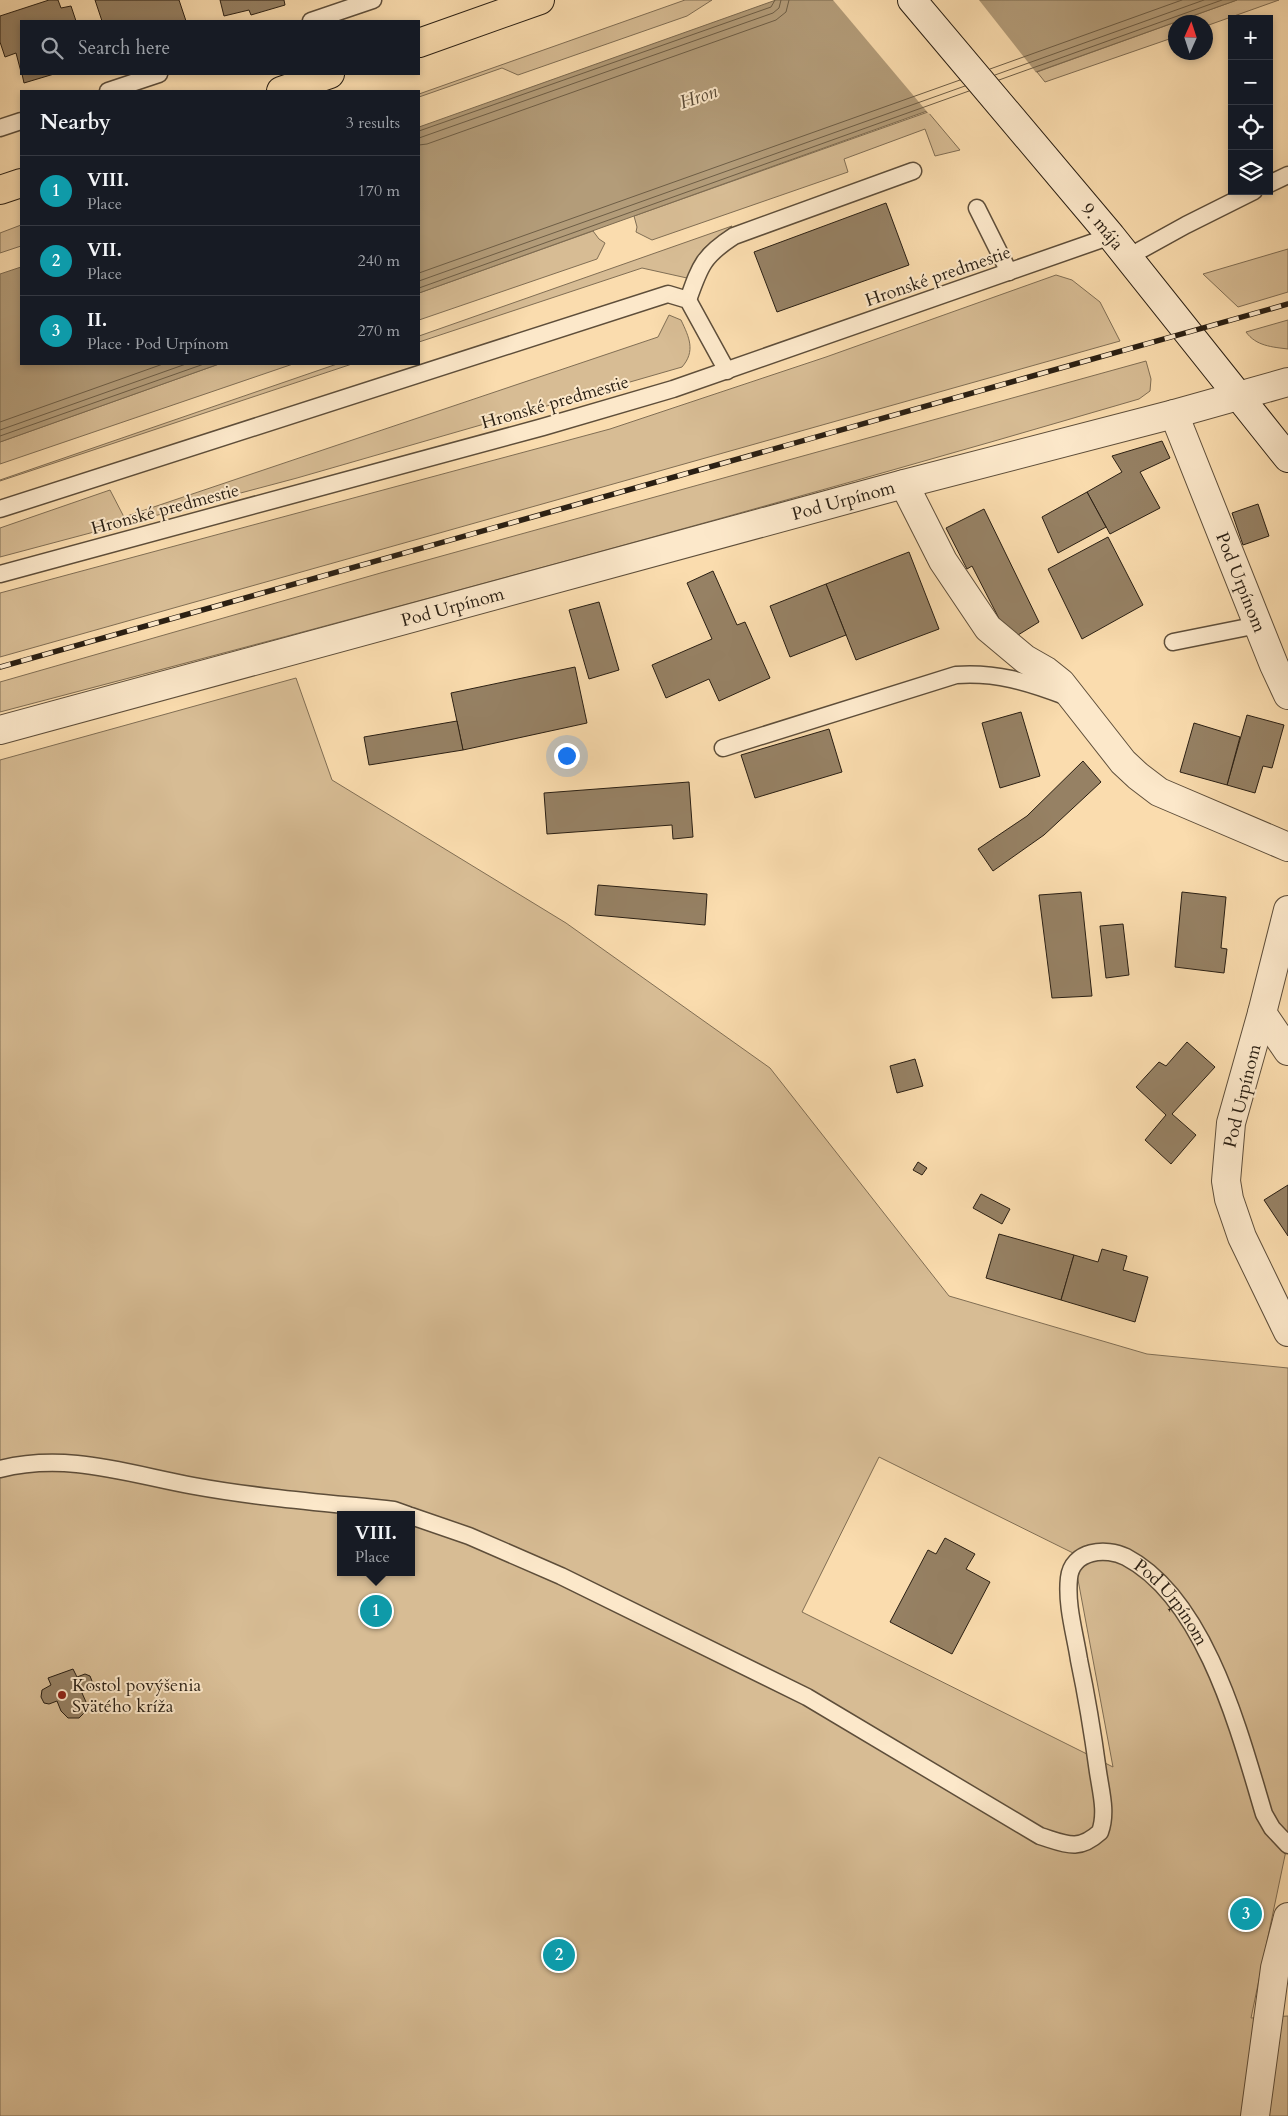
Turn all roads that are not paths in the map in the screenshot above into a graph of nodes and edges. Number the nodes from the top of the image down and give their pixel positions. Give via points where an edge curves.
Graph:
1 (373, 0) edge
2 (540, 0) edge
3 (912, 0) edge
4 (314, 20) edge
5 (420, 43) edge
6 (156, 75) edge
7 (327, 75) edge
8 (111, 90) edge
9 (284, 90) edge
10 (20, 121) edge
11 (0, 128) edge
12 (913, 171) dead end
13 (1288, 175) edge
14 (1273, 182) edge
15 (20, 183) edge
16 (0, 190) edge
17 (1246, 195) edge
18 (977, 208) dead end
19 (1110, 236) junction
20 (1128, 257) junction
21 (1010, 272) junction
22 (688, 300) junction
23 (727, 371) junction
24 (1288, 382) edge
25 (1239, 395) junction
26 (1174, 414) junction
27 (1288, 458) edge
28 (904, 484) junction
29 (0, 509) edge
30 (0, 574) edge
31 (1258, 625) junction
32 (1173, 642) dead end
33 (1288, 695) edge
34 (1076, 700) junction
35 (0, 730) edge
36 (723, 748) dead end
37 (1288, 847) edge
38 (1288, 910) edge
39 (1262, 1013) junction
40 (1288, 1052) edge
41 (1288, 1332) edge
42 (0, 1469) edge
43 (397, 1511) edge
44 (415, 1517) edge
45 (1288, 1845) edge
46 (1288, 1917) edge
47 (1255, 2116) edge

1 - 4 lane
2 - 5 main road
3 - 19 street, 9. mája
6 - 8 lane
7 - 9 main road
10 - 11 lane
12 - 22 lane via 734,236 714,249 698,270
13 - 14 lane
15 - 16 main road
17 - 20 lane
18 - 21 lane
19 - 20 street, 9. mája
19 - 21 lane, Hronské predmestie
20 - 25 street, 9. mája
21 - 23 lane, Hronské predmestie
22 - 23 lane
22 - 29 lane via 668,294
23 - 30 lane, Hronské predmestie via 543,427
24 - 25 street, Pod Urpínom
25 - 26 street, Pod Urpínom
25 - 27 street, 9. mája
26 - 28 street, Pod Urpínom
26 - 31 street, Pod Urpínom
28 - 34 street, Pod Urpínom via 943,561 988,628 1061,683
28 - 35 street, Pod Urpínom
31 - 32 lane
31 - 33 street, Pod Urpínom
34 - 36 lane via 1036,684 981,673 956,675
34 - 37 street, Pod Urpínom via 1123,762 1159,792
38 - 39 street, Pod Urpínom
39 - 40 street
39 - 41 street, Pod Urpínom via 1231,1123 1226,1181 1240,1230
42 - 43 lane via 26,1463 90,1465 204,1488
44 - 45 lane, Pod Urpínom via 469,1536 561,1576 807,1697 1040,1836 1082,1845 1100,1832 1104,1811 1090,1713 1070,1612 1069,1578 1072,1567 1091,1552 1104,1551 1123,1556 1138,1564 1172,1595 1203,1644 1234,1715 1264,1814
46 - 47 street via 1276,1968

